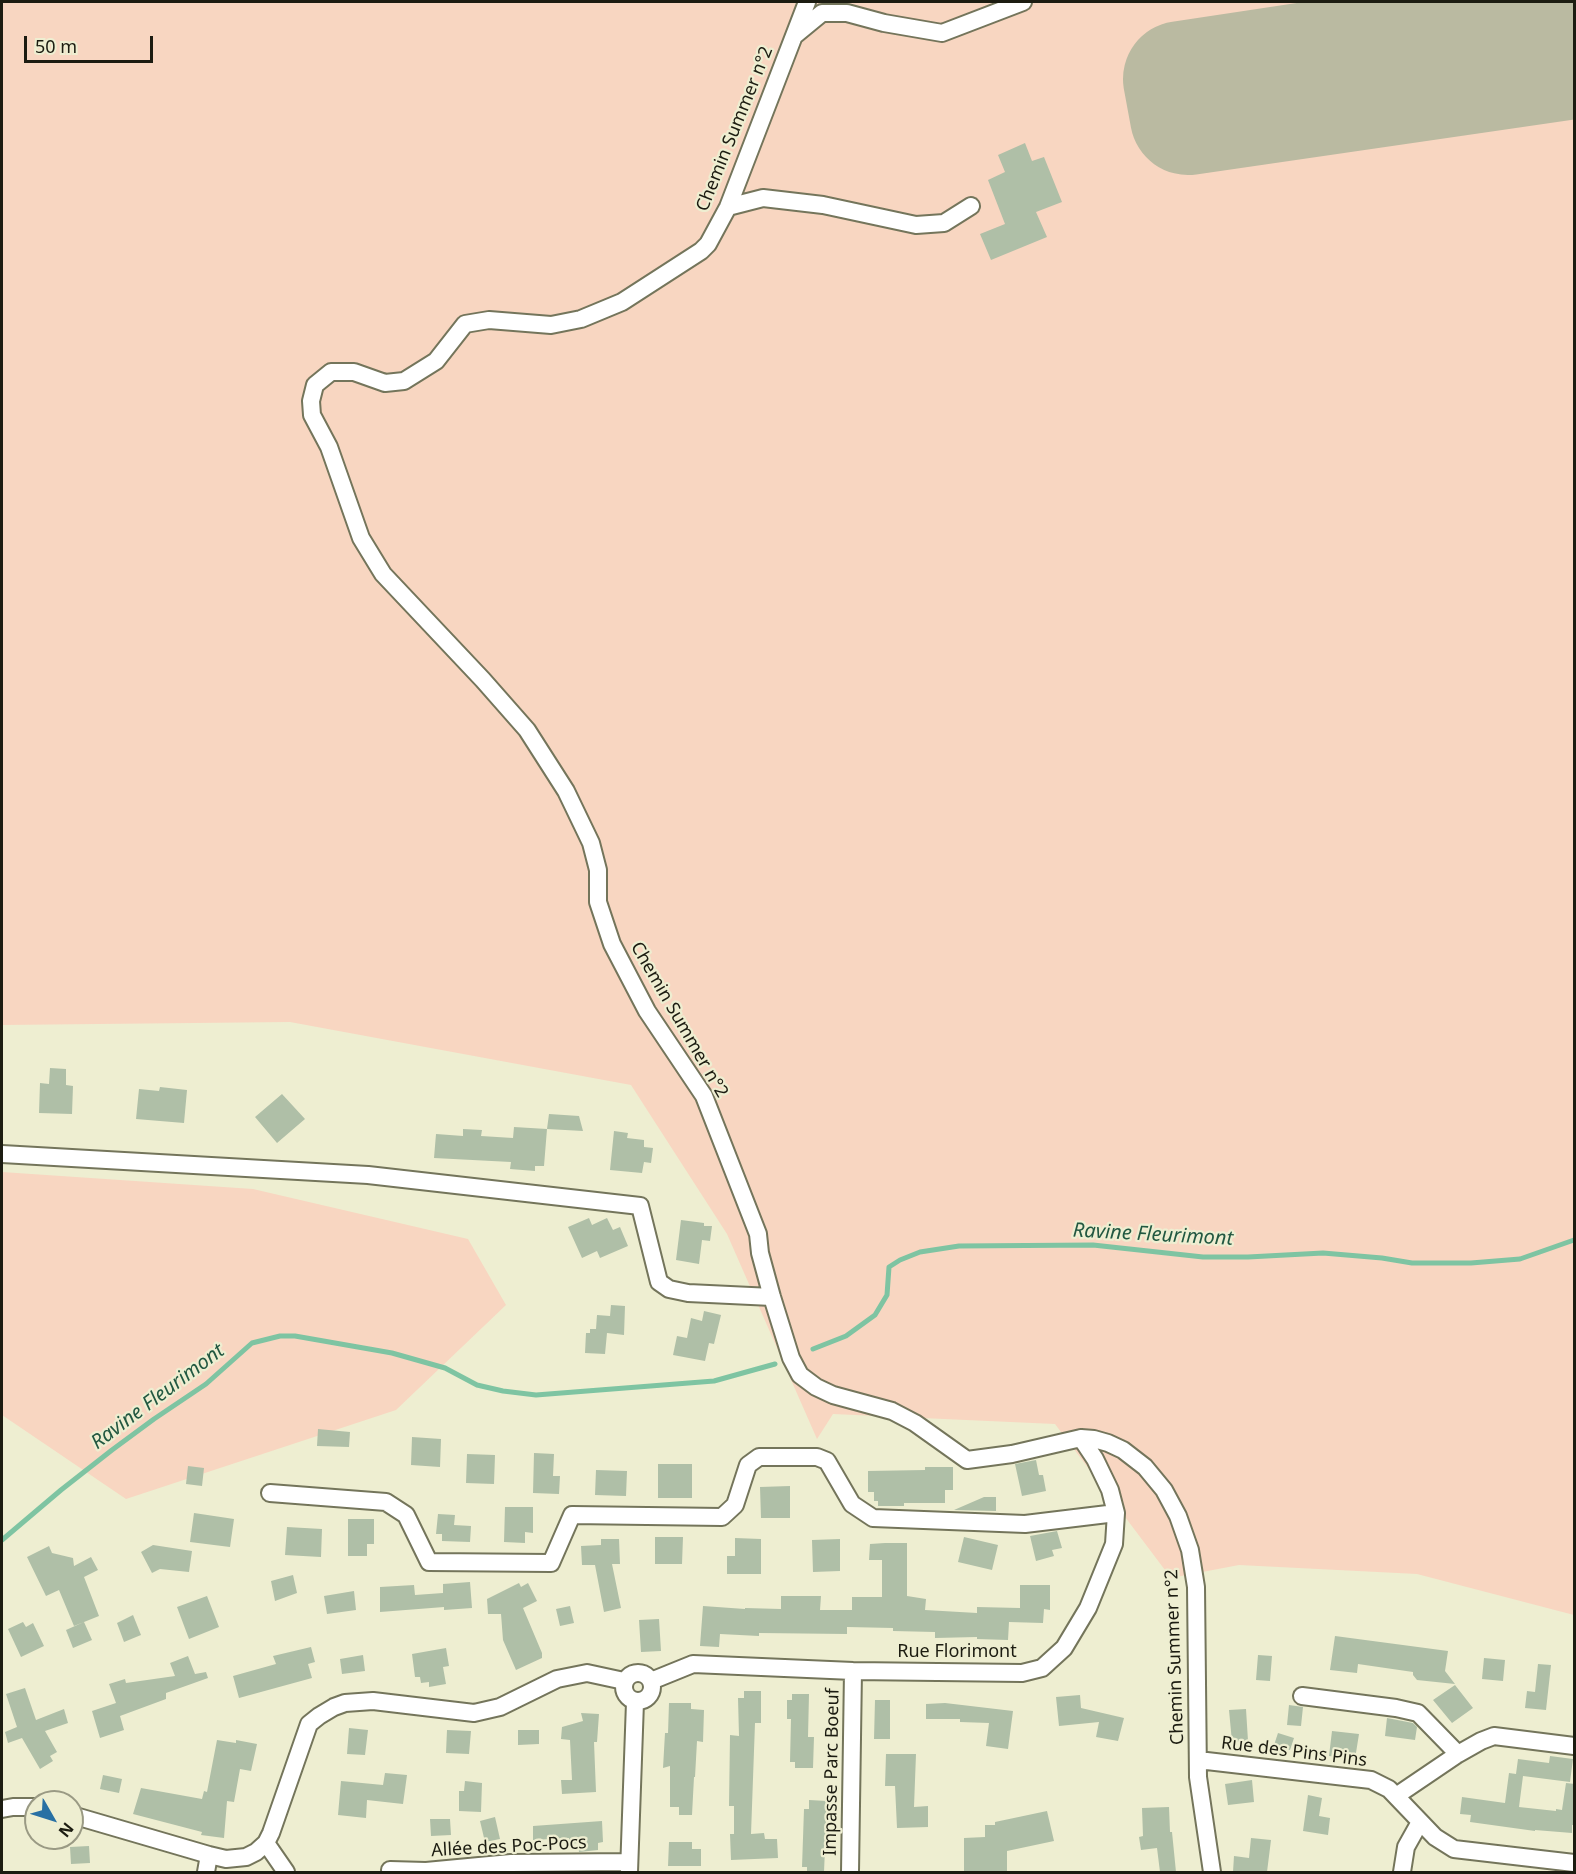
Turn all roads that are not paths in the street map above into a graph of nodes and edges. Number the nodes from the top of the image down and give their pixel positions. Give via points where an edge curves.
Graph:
1 (807, 2) edge
2 (1023, 2) edge
3 (793, 37) junction
4 (971, 206) dead end
5 (728, 207) junction
6 (2, 1154) edge
7 (772, 1297) junction
8 (1081, 1438) junction
9 (270, 1493) dead end
10 (1116, 1513) junction
11 (853, 1671) junction
12 (624, 1681) junction
13 (651, 1681) junction
14 (1302, 1696) dead end
15 (635, 1702) junction
16 (1575, 1746) edge
17 (1458, 1754) junction
18 (1198, 1760) junction
19 (1396, 1796) junction
20 (24, 1807) edge
21 (2, 1809) edge
22 (84, 1819) edge
23 (1420, 1822) junction
24 (266, 1843) junction
25 (209, 1856) junction
26 (1575, 1863) edge
27 (629, 1867) edge
28 (390, 1870) dead end
29 (206, 1872) edge
30 (286, 1872) edge
31 (850, 1872) edge
32 (1212, 1872) edge
33 (1402, 1872) edge

1 - 3 street, Chemin Summer n°2
2 - 3 street via 942,33 847,13 822,13
3 - 5 street, Chemin Summer n°2
4 - 5 street via 944,223 916,225 823,205 763,198
5 - 7 street, Chemin Summer n°2 via 701,251 622,302 581,320 551,325 489,320 465,324 436,361 404,381 385,383 354,372 331,372 315,385 311,401 312,415 329,447 361,538 383,574 527,730 566,791 591,843 598,870 598,902 612,944 647,1011 704,1096 758,1234
6 - 7 street via 368,1175 640,1206 659,1282 669,1289
7 - 8 street, Chemin Summer n°2 via 800,1374 834,1395 892,1411 967,1460
8 - 10 street, Rue Florimont via 1105,1477
8 - 18 street, Chemin Summer n°2 via 1108,1443 1145,1467 1178,1516 1190,1550 1196,1587
9 - 10 street via 386,1502 406,1515 429,1562 551,1563 572,1515 722,1517 735,1505 748,1465 759,1457 817,1457 827,1461 852,1504 873,1518 1025,1524
10 - 11 street, Rue Florimont via 1114,1544 1088,1608 1064,1648 1042,1668 1022,1673
11 - 13 street, Rue Florimont via 693,1664
11 - 31 street, Impasse Parc Boeuf
12 - 13 street via 636,1673
12 - 15 street via 628,1699
12 - 24 street via 587,1673 557,1679 500,1707 474,1713 373,1701 334,1707 309,1724
13 - 15 street via 649,1697
14 - 17 street via 1418,1713
15 - 27 street
16 - 17 street via 1494,1736
17 - 19 street
18 - 19 street, Rue des Pins Pins via 1371,1780
18 - 32 street, Chemin Summer n°2
19 - 23 street, Rue des Pins Pins
20 - 21 street
22 - 25 street
23 - 26 street, Rue des Pins Pins via 1454,1849
23 - 33 street via 1406,1847
24 - 25 street via 246,1857
24 - 30 street
25 - 29 street
27 - 28 street, Allée des Poc-Pocs via 511,1863 426,1871

